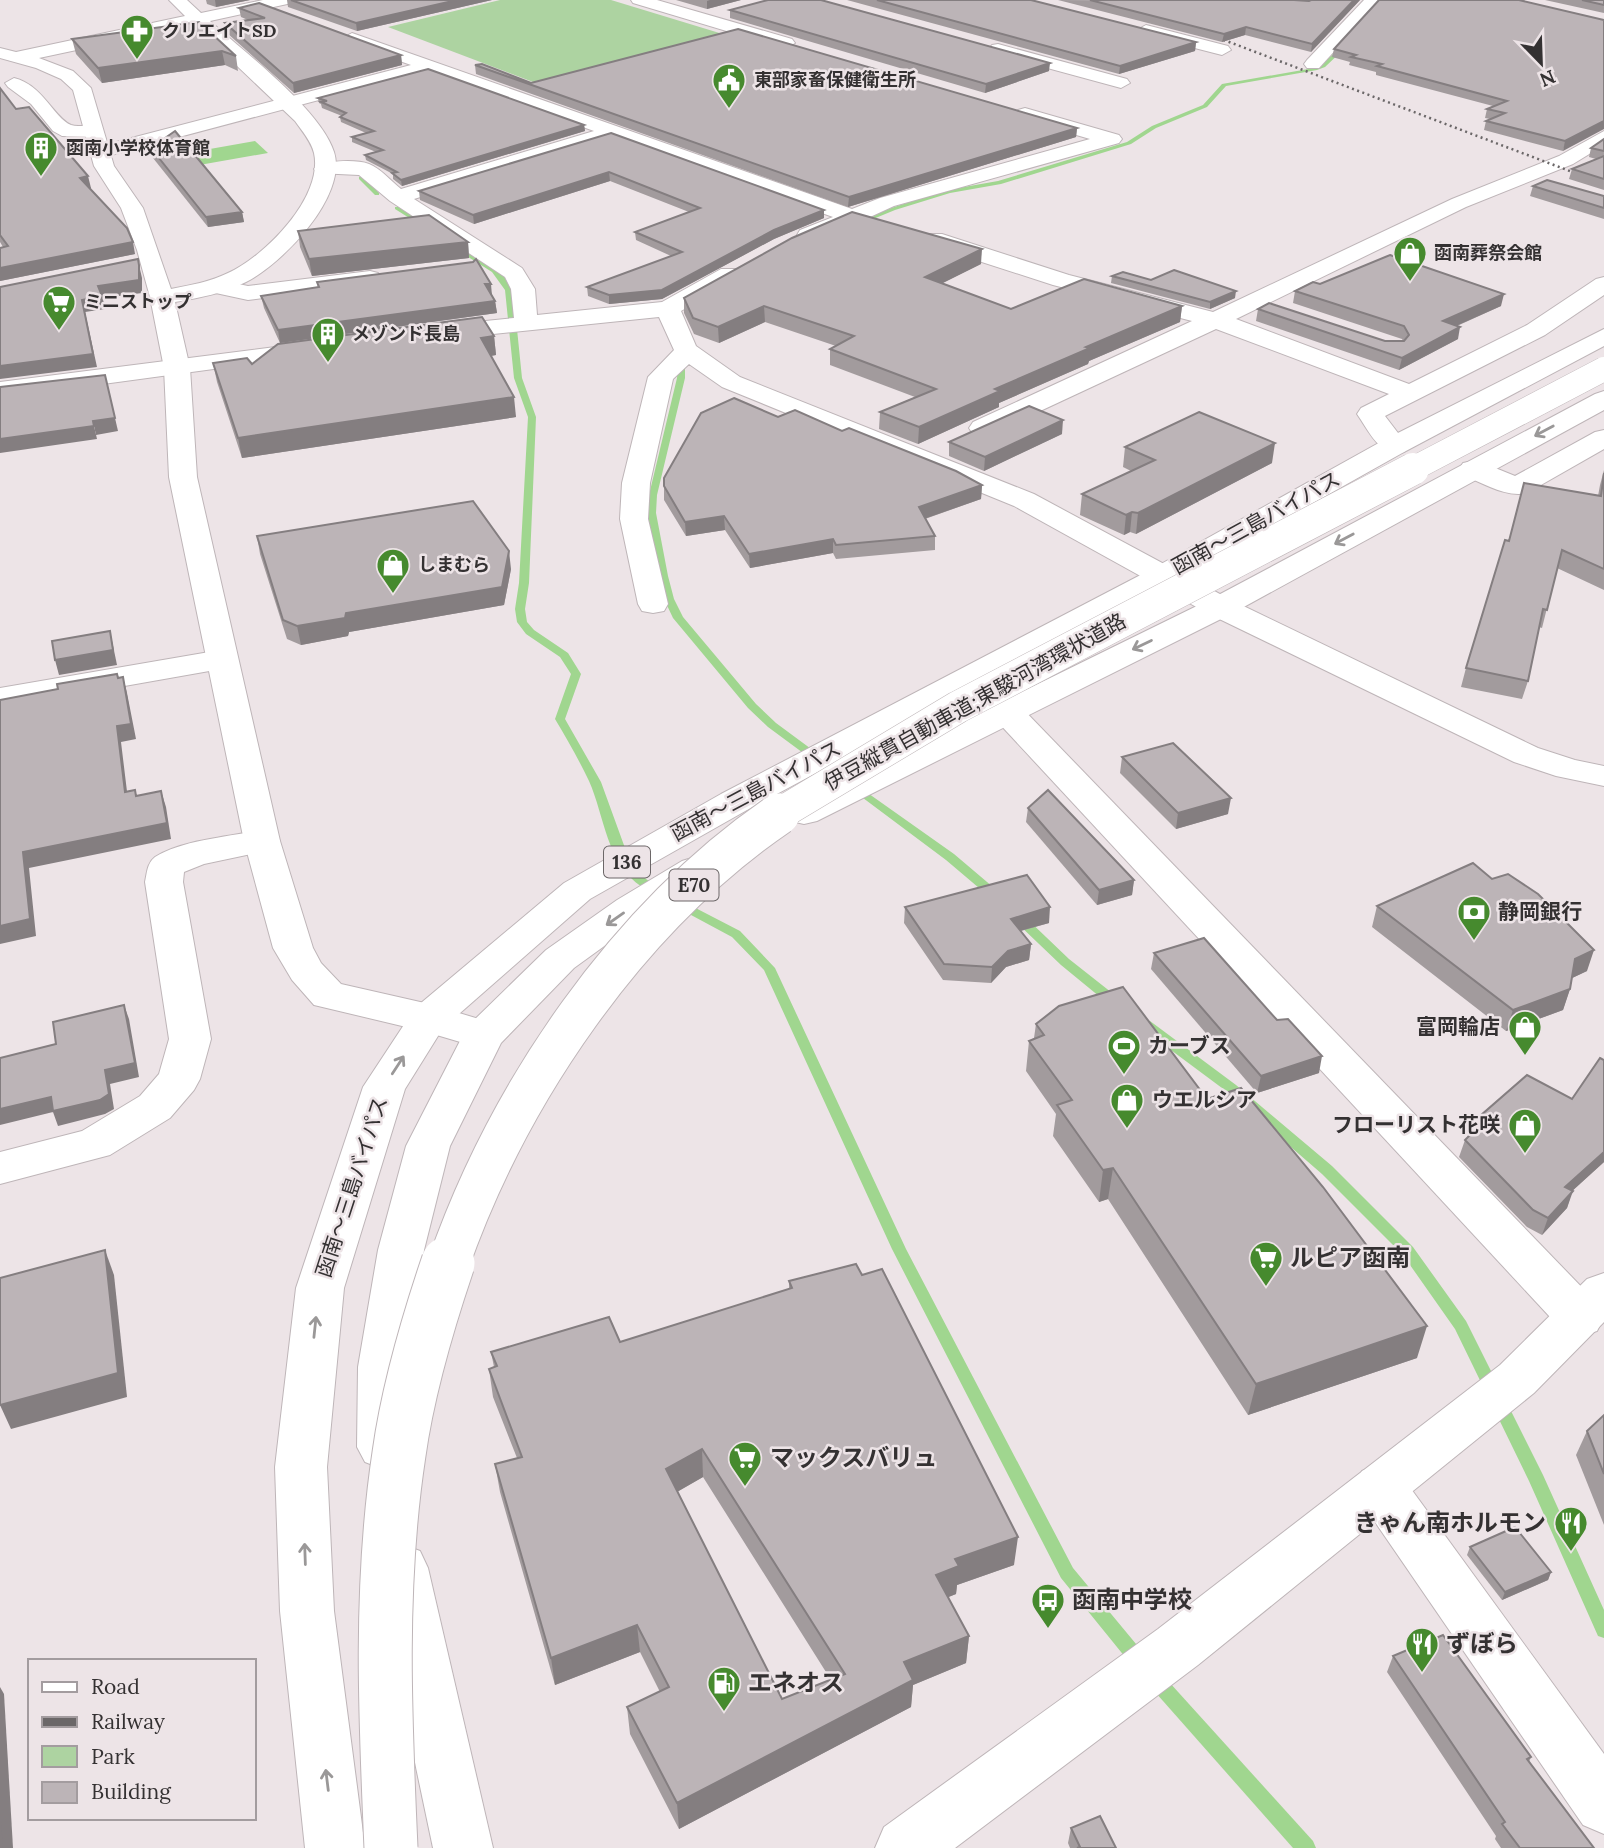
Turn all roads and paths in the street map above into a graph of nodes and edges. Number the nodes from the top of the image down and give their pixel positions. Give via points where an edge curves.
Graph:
1 (177, 0) edge
2 (286, 0) edge
3 (639, 0) edge
4 (1373, 0) edge
5 (262, 5) junction
6 (701, 9) edge
7 (736, 9) edge
8 (196, 19) junction
9 (300, 19) edge
10 (1133, 27) edge
11 (339, 33) edge
12 (976, 43) edge
13 (804, 49) edge
14 (1222, 50) edge
15 (10, 64) edge
16 (1313, 64) dead end
17 (428, 66) junction
18 (1121, 83) edge
19 (38, 100) junction
20 (287, 102) junction
21 (13, 104) edge
22 (1013, 110) edge
23 (611, 132) junction
24 (1602, 139) edge
25 (97, 142) junction
26 (1566, 160) junction
27 (324, 169) junction
28 (1591, 170) edge
29 (1529, 176) junction
30 (1555, 184) edge
31 (397, 197) junction
32 (849, 217) junction
33 (881, 225) edge
34 (906, 232) edge
35 (783, 246) edge
36 (752, 261) edge
37 (398, 275) edge
38 (1604, 284) edge
39 (219, 287) junction
40 (162, 297) junction
41 (1256, 301) junction
42 (668, 309) junction
43 (1293, 313) edge
44 (1215, 320) junction
45 (526, 321) junction
46 (418, 335) edge
47 (1604, 336) edge
48 (337, 346) edge
49 (687, 351) junction
50 (177, 368) junction
51 (1604, 369) edge
52 (0, 390) edge
53 (1410, 394) junction
54 (1604, 399) edge
55 (1394, 446) junction
56 (940, 447) junction
57 (1597, 448) edge
58 (1473, 469) junction
59 (1163, 575) junction
60 (653, 604) dead end
61 (1220, 607) junction
62 (221, 660) junction
63 (0, 698) edge
64 (1007, 712) junction
65 (1604, 776) edge
66 (262, 841) junction
67 (429, 1017) junction
68 (484, 1035) junction
69 (0, 1168) edge
70 (1592, 1304) edge
71 (1380, 1487) junction
72 (1604, 1804) edge
73 (335, 1848) edge
74 (391, 1848) edge
75 (463, 1848) edge
76 (905, 1848) edge

1 - 8 main road
2 - 5 main road
3 - 6 main road via 668,9
4 - 16 main road
5 - 8 main road
5 - 9 main road
6 - 7 main road
6 - 13 main road
8 - 15 main road
8 - 20 main road
10 - 14 main road
11 - 17 main road
12 - 18 main road
15 - 19 main road
15 - 25 main road via 67,75 82,88
17 - 20 main road
17 - 23 main road
19 - 21 main road
19 - 25 main road via 60,127
20 - 25 main road
20 - 27 main road via 316,136 324,152
22 - 32 main road via 1112,139 904,197
23 - 31 main road
23 - 32 main road
24 - 26 main road
25 - 40 main road via 104,166 132,208 137,263
26 - 28 main road
26 - 29 main road
27 - 31 main road via 364,169
27 - 39 main road via 312,206 271,257 240,279
29 - 30 main road
29 - 41 main road via 1459,203
31 - 45 main road via 514,272 523,289
32 - 33 main road
32 - 35 main road
34 - 44 main road
36 - 42 main road
37 - 39 main road via 248,293
38 - 53 main road via 1547,324
39 - 40 main road
40 - 50 main road
41 - 43 main road
41 - 44 main road
42 - 45 main road
42 - 49 main road
44 - 53 main road
44 - 56 main road
45 - 46 main road
47 - 55 main road, 函南～三島バイパス / 136
48 - 50 main road
49 - 56 main road via 744,388
49 - 60 main road via 661,377 636,483 634,519
50 - 52 main road
50 - 62 main road via 183,477
51 - 74 main road, 伊豆縦貫自動車道;東駿河湾環状道路 / E70, bridge via 901,738 764,825 666,910 621,960 573,1022 482,1176 426,1327 408,1399 395,1482 387,1582 384,1703
53 - 55 main road via 1370,414
54 -> 58 main road, 函南～三島バイパス / 136
55 - 59 main road, 函南～三島バイパス / 136
56 - 59 main road via 1024,500
57 - 58 main road via 1517,487
58 -> 61 main road, 函南～三島バイパス / 136
59 - 61 main road
59 - 67 main road, 函南～三島バイパス / 136 via 747,795 577,891
61 -> 64 main road, 函南～三島バイパス / 136
61 - 65 main road via 1526,755
62 - 63 main road
62 - 66 main road
64 -> 68 main road, 函南～三島バイパス / 136 via 717,856 640,902 560,959
64 - 70 main road
66 - 67 main road via 293,948 328,995
66 - 69 main road via 194,855 167,866 164,881 190,1039 179,1079 155,1107 95,1144
67 - 68 main road
73 -> 67 main road, 函南～三島バイパス / 136 via 307,1611 301,1466 320,1287 384,1087
68 - 75 main road, 函南～三島バイパス / 136 via 429,1146 401,1250 383,1367 383,1487
70 - 71 main road via 1517,1379
71 - 72 main road
71 - 76 main road via 1178,1647

